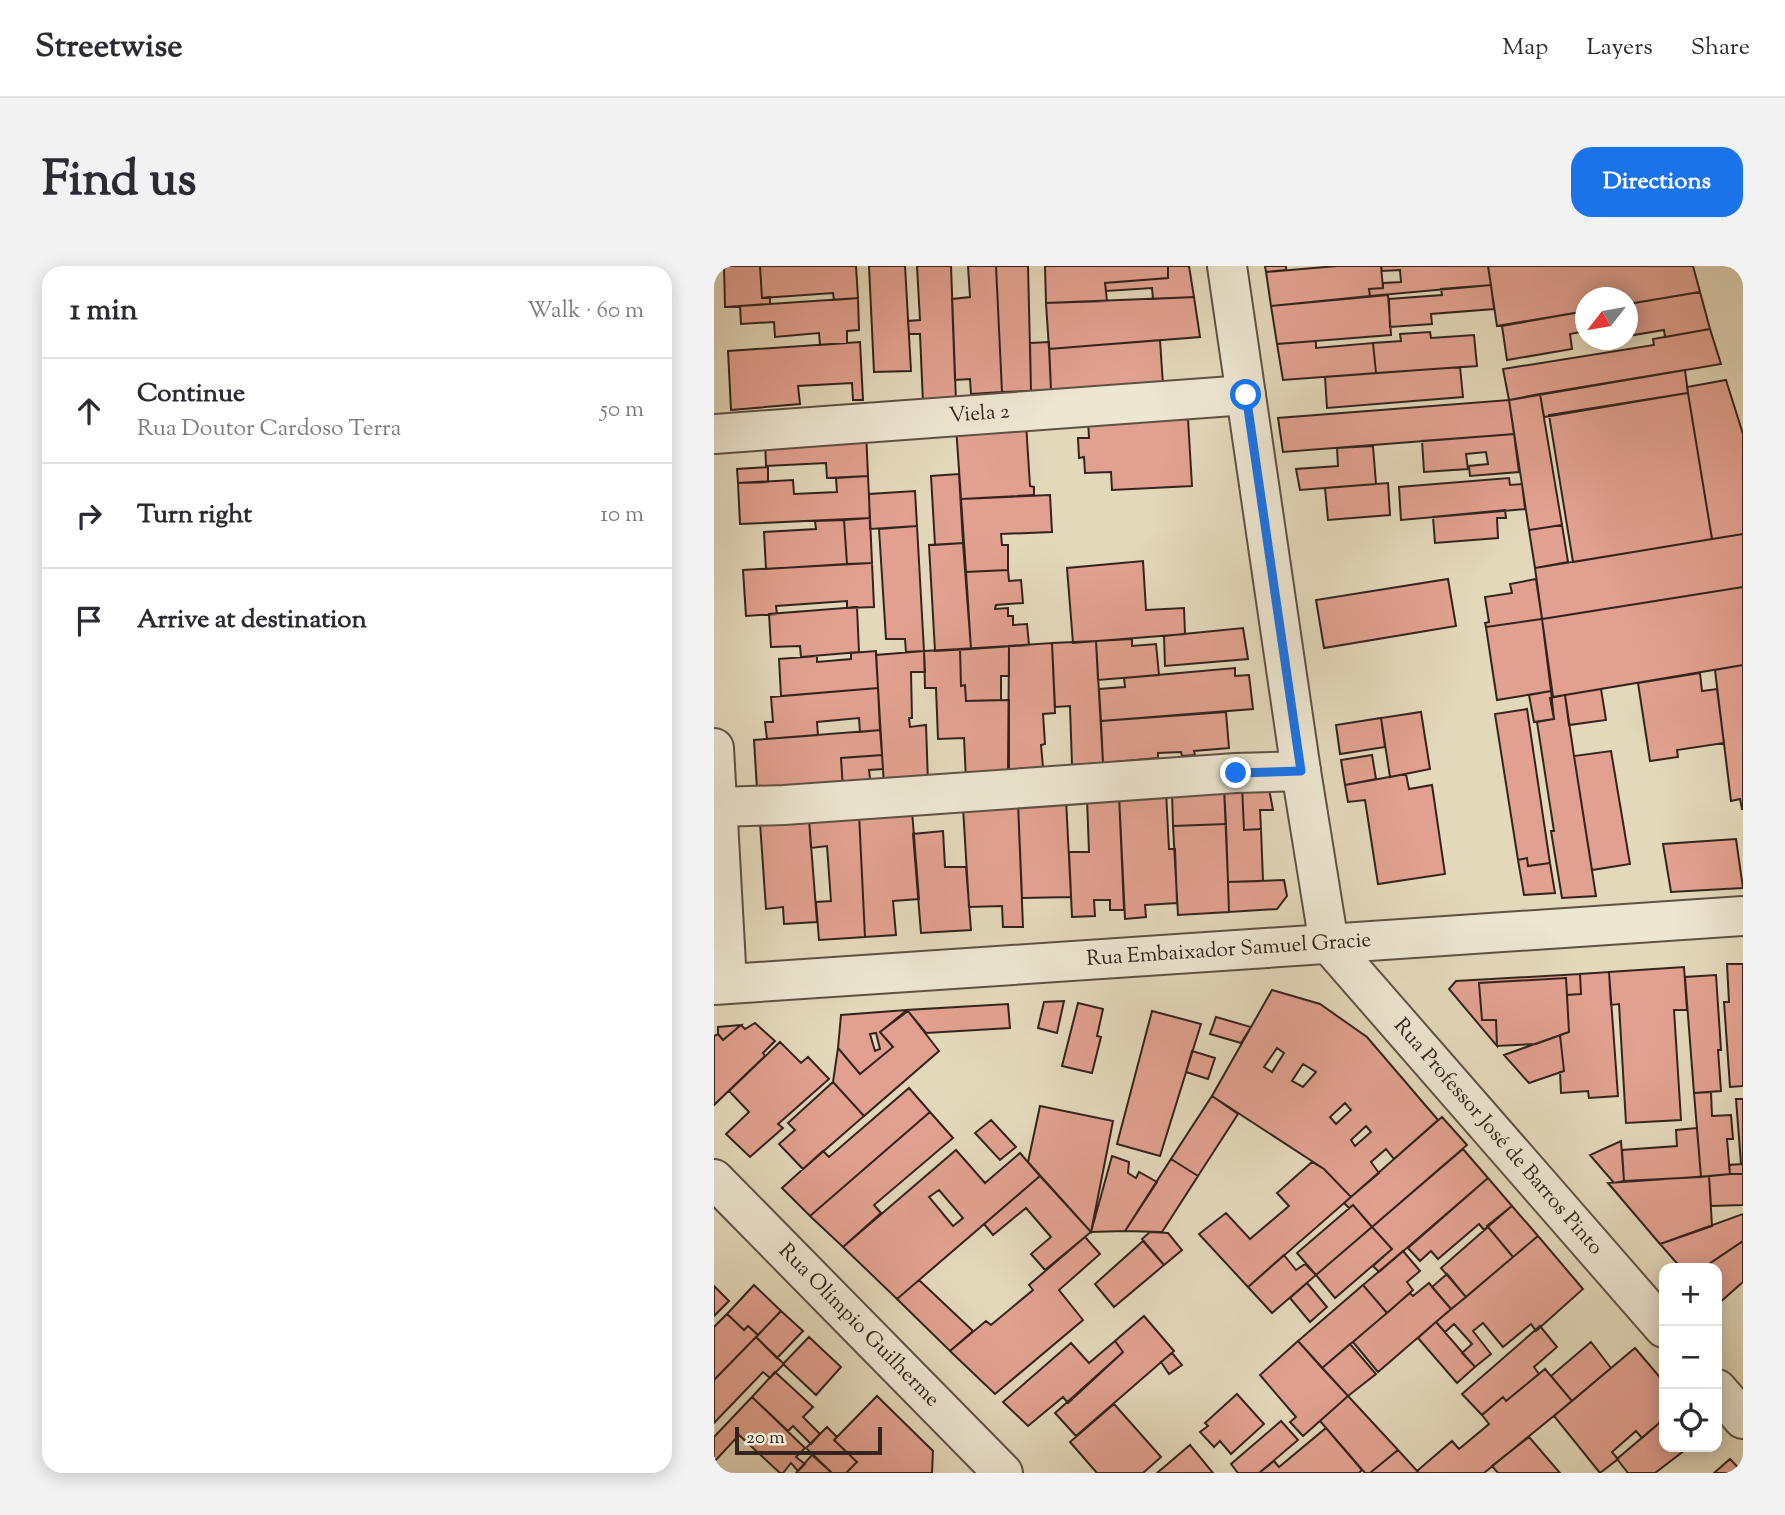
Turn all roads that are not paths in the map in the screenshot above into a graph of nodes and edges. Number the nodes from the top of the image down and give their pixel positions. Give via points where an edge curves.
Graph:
1 (1227, 266) edge
2 (1246, 395) junction
3 (714, 434) edge
4 (714, 748) edge
5 (1301, 771) junction
6 (718, 807) junction
7 (1743, 916) edge
8 (1329, 944) junction
9 (720, 984) edge
10 (714, 1179) edge
11 (1662, 1326) edge
12 (1718, 1389) edge
13 (1743, 1419) edge
14 (998, 1471) edge

1 - 2 street
2 - 3 street, Viela 2
2 - 5 street
4 - 6 street
5 - 6 street
5 - 8 street
6 - 9 street
7 - 8 street, Rua Embaixador Samuel Gracie
8 - 9 street, Rua Embaixador Samuel Gracie
8 - 11 street, Rua Professor José de Barros Pinto
10 - 14 street, Rua Olímpio Guilherme
12 - 13 street

